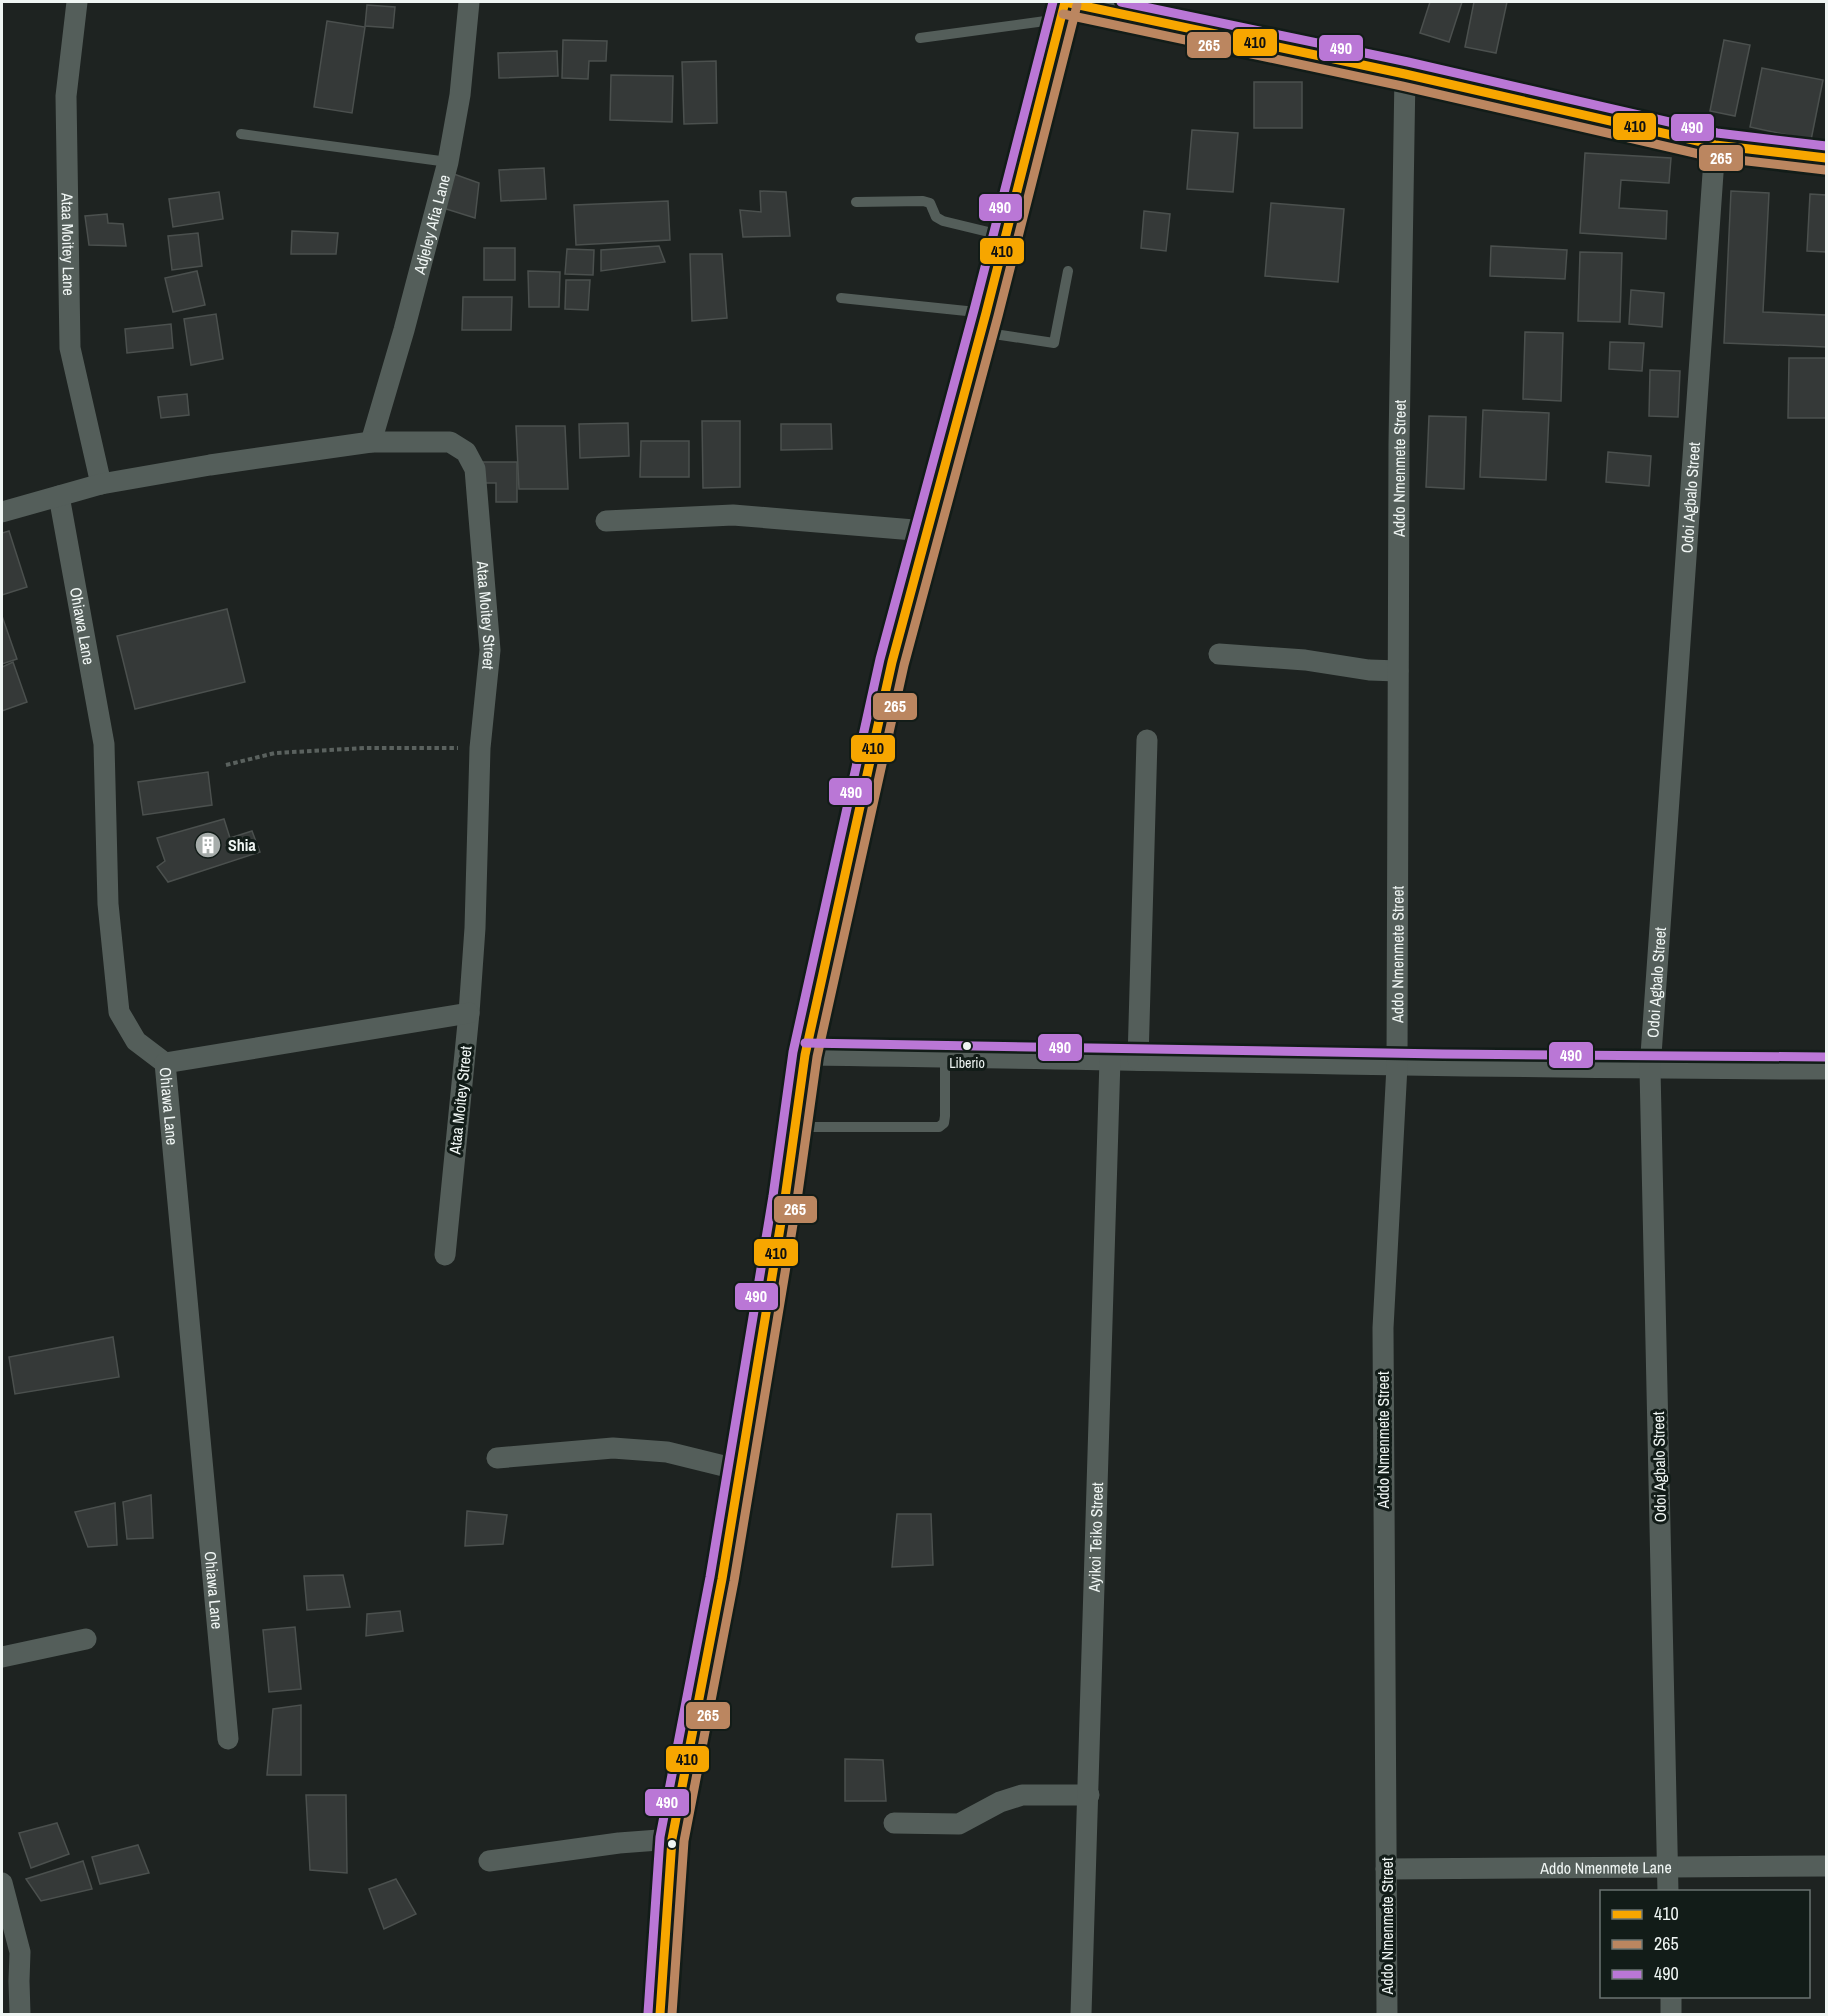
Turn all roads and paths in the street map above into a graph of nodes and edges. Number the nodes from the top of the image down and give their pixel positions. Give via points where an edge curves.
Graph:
1 (77, 2) edge
2 (469, 2) edge
3 (1062, 10) edge
4 (920, 38) dead end
5 (1405, 74) junction
6 (242, 134) dead end
7 (1714, 145) junction
8 (1827, 158) edge
9 (448, 162) junction
10 (856, 202) dead end
11 (1005, 236) junction
12 (1068, 271) dead end
13 (842, 298) dead end
14 (983, 323) junction
15 (371, 442) junction
16 (101, 484) junction
17 (59, 496) junction
18 (2, 512) edge
19 (606, 521) dead end
20 (926, 531) junction
21 (1220, 654) dead end
22 (1398, 671) junction
23 (1147, 741) dead end
24 (480, 748) junction
25 (226, 765) dead end
26 (469, 1013) junction
27 (805, 1055) junction
28 (945, 1056) junction
29 (1110, 1059) junction
30 (1138, 1060) junction
31 (165, 1063) junction
32 (1397, 1066) junction
33 (1650, 1070) junction
34 (1827, 1070) edge
35 (795, 1127) junction
36 (445, 1255) dead end
37 (497, 1458) dead end
38 (740, 1470) junction
39 (86, 1639) dead end
40 (2, 1657) edge
41 (228, 1739) dead end
42 (1089, 1795) junction
43 (894, 1823) dead end
44 (672, 1839) junction
45 (489, 1861) dead end
46 (1827, 1866) edge
47 (1668, 1868) junction
48 (1386, 1869) junction
49 (2, 1883) edge
50 (1668, 1890) edge
51 (1671, 1998) edge
52 (20, 2014) edge
53 (660, 2014) edge
54 (1081, 2014) edge
55 (1388, 2014) edge
56 (1671, 2014) edge

1 - 16 street, Ataa Moitey Lane via 66,96 70,348
2 - 9 street, Adjeley Afia Lane via 460,95
3 - 4 lane
3 - 5 street
3 - 11 street
5 - 7 street
5 - 22 street, Addo Nmenmete Street
6 - 9 lane
7 - 8 street
7 - 33 street, Odoi Agbalo Street
9 - 15 street, Adjeley Afia Lane
10 - 11 lane via 923,201 930,203 936,217 943,221
11 - 14 street
12 - 14 lane via 1054,343
13 - 14 lane
14 - 20 street
15 - 16 street, Ataa Moitey Street
15 - 24 street, Ataa Moitey Street via 450,442 466,453 475,469 490,650
16 - 17 street, Ataa Moitey Street
17 - 18 street, Ataa Moitey Street
17 - 31 street, Ohiawa Lane via 104,744 108,904 119,1012 136,1041
19 - 20 street via 733,514
20 - 27 street via 892,662
21 - 22 street
22 - 32 street, Addo Nmenmete Street
23 - 30 street
24 - 25 path via 286,753
24 - 26 street, Ataa Moitey Street
26 - 31 street
26 - 36 street, Ataa Moitey Street
27 - 28 street
27 - 35 street
28 - 29 street
28 - 35 lane via 945,1116 939,1127
29 - 30 street
29 - 42 street, Ayikoi Teiko Street
30 - 32 street
31 - 41 street, Ohiawa Lane
32 - 33 street
32 - 48 street, Addo Nmenmete Street via 1383,1328
33 - 34 street
33 - 47 street, Odoi Agbalo Street
35 - 38 street
37 - 38 street via 624,1448 666,1452
38 - 44 street
39 - 40 street
42 - 43 street via 1022,1795 958,1824
42 - 54 street, Ayikoi Teiko Street
44 - 45 street via 619,1842
44 - 53 street
46 - 47 street, Addo Nmenmete Lane
47 - 48 street, Addo Nmenmete Lane
47 - 50 street, Odoi Agbalo Street
48 - 55 street, Addo Nmenmete Street
49 - 52 street via 20,1952
51 - 56 street

